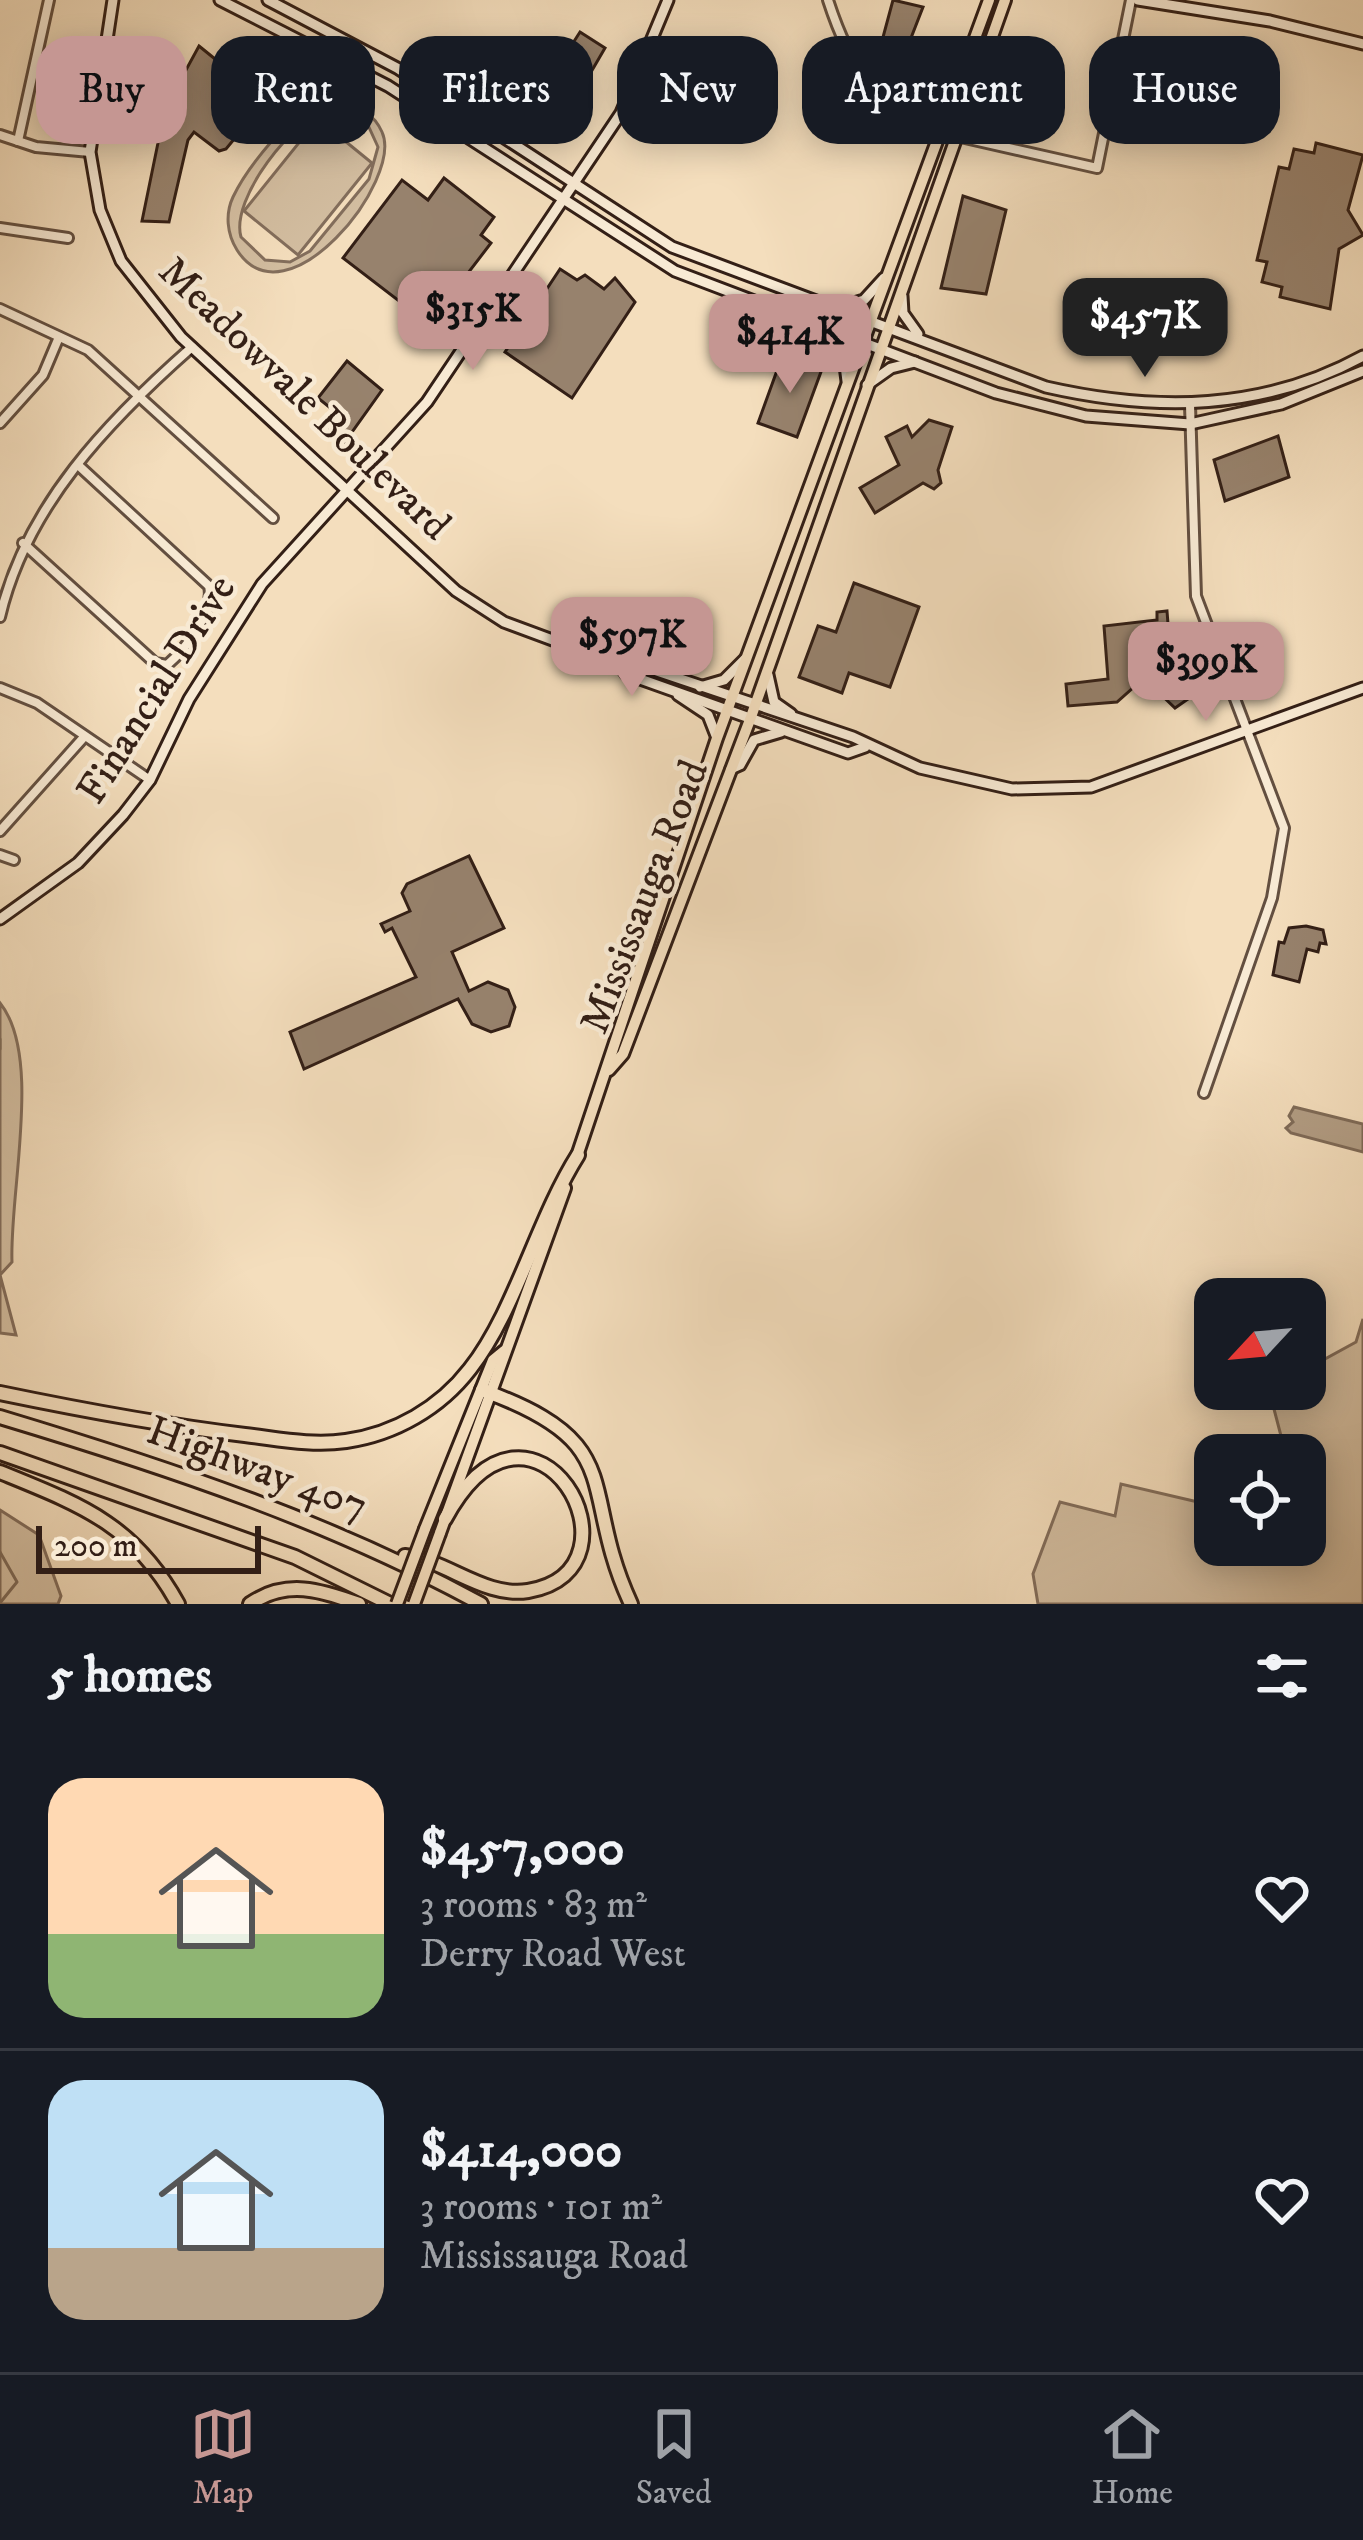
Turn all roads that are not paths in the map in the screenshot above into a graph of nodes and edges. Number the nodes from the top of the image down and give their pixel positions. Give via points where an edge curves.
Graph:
1 (49, 0) edge
2 (113, 0) edge
3 (220, 0) edge
4 (268, 0) edge
5 (668, 0) edge
6 (828, 0) edge
7 (989, 0) edge
8 (1005, 0) edge
9 (1135, 0) edge
10 (842, 36) edge
11 (975, 36) edge
12 (992, 36) edge
13 (1363, 44) edge
14 (0, 135) edge
15 (18, 141) junction
16 (933, 144) edge
17 (952, 144) edge
18 (989, 144) edge
19 (90, 152) junction
20 (574, 184) junction
21 (563, 199) junction
22 (0, 228) edge
23 (68, 238) dead end
24 (907, 273) junction
25 (884, 278) junction
26 (840, 307) junction
27 (0, 309) edge
28 (870, 319) junction
29 (888, 325) junction
30 (830, 332) junction
31 (59, 337) junction
32 (922, 338) junction
33 (860, 342) junction
34 (192, 347) junction
35 (880, 349) junction
36 (1363, 356) edge
37 (915, 362) junction
38 (1363, 371) edge
39 (847, 381) junction
40 (867, 385) junction
41 (143, 396) junction
42 (1190, 405) junction
43 (0, 423) edge
44 (1190, 424) junction
45 (77, 465) junction
46 (349, 491) junction
47 (273, 518) dead end
48 (23, 543) junction
49 (0, 617) edge
50 (746, 658) junction
51 (620, 665) junction
52 (767, 670) junction
53 (700, 687) junction
54 (0, 688) edge
55 (1363, 688) edge
56 (674, 691) junction
57 (730, 704) junction
58 (752, 712) junction
59 (800, 721) junction
60 (787, 730) junction
61 (1249, 734) junction
62 (84, 737) junction
63 (717, 738) junction
64 (865, 747) junction
65 (731, 770) junction
66 (150, 780) junction
67 (0, 831) edge
68 (0, 856) edge
69 (14, 860) dead end
70 (0, 919) edge
71 (608, 1071) junction
72 (1204, 1094) dead end
73 (578, 1155) junction
74 (488, 1392) junction
75 (0, 1394) edge
76 (0, 1417) edge
77 (0, 1453) edge
78 (0, 1472) edge
79 (443, 1526) junction
80 (391, 1555) junction
81 (178, 1604) edge
82 (250, 1604) edge
83 (359, 1604) edge
84 (393, 1604) edge
85 (414, 1604) edge
86 (482, 1604) edge
87 (631, 1604) edge

1 - 15 street
2 - 19 main road, Meadowvale Boulevard
3 - 21 main road via 388,86
4 - 20 main road via 398,68
5 - 20 main road, Financial Drive via 632,91
6 - 10 street
7 - 11 main road, Mississauga Road
8 - 12 main road, Mississauga Road
9 - 13 main road
9 - 18 street via 1097,169
14 - 15 street
15 - 19 street
16 - 25 main road, Mississauga Road
17 - 24 main road, Mississauga Road
19 - 34 main road, Meadowvale Boulevard via 100,210 121,261
20 - 21 main road, Financial Drive
20 - 26 main road via 685,253
21 - 30 main road via 676,271
21 - 46 main road, Financial Drive via 427,402
22 - 23 street
24 - 29 main road, Mississauga Road
24 - 32 main road via 903,313
25 - 26 main road via 864,300
25 - 28 main road, Mississauga Road
26 - 28 main road
27 - 31 street
28 - 29 main road
28 - 33 main road, Mississauga Road
29 - 32 main road
29 - 35 main road, Mississauga Road
30 - 33 main road
30 - 39 main road
31 - 41 street via 88,350
31 - 43 street via 43,375
32 - 42 main road via 1046,387
33 - 35 main road
33 - 39 main road, Mississauga Road
34 - 41 street
34 - 46 main road, Meadowvale Boulevard
35 - 37 main road
35 - 40 main road, Mississauga Road
36 - 42 main road via 1277,391
37 - 40 main road
37 - 44 main road via 1042,408
38 - 44 main road via 1281,404
39 - 50 main road, Mississauga Road
40 - 52 main road, Mississauga Road
41 - 45 street
41 - 47 street
42 - 44 street
44 - 61 street via 1196,596
45 - 48 street
45 - 48 street via 209,586 211,603 178,656 155,663
46 - 51 main road, Meadowvale Boulevard via 456,591 504,622
46 - 66 main road, Financial Drive via 230,629
48 - 49 street
50 - 53 main road via 724,680
50 - 57 main road, Mississauga Road
51 - 53 main road, Meadowvale Boulevard
51 - 56 main road, Meadowvale Boulevard
52 - 58 main road, Mississauga Road
52 - 59 main road via 774,701
53 - 57 main road, Meadowvale Boulevard
54 - 62 street
55 - 61 main road, Meadowvale Boulevard
56 - 57 main road, Meadowvale Boulevard
56 - 63 main road via 708,716
57 - 58 main road, Meadowvale Boulevard
57 - 63 main road, Mississauga Road
58 - 59 main road, Meadowvale Boulevard
58 - 60 main road, Meadowvale Boulevard
58 - 65 main road, Mississauga Road
59 - 64 main road, Meadowvale Boulevard
60 - 64 main road, Meadowvale Boulevard via 848,753
60 - 65 main road via 756,739
61 - 64 main road, Meadowvale Boulevard via 1091,787 1053,790 974,784
61 - 72 street via 1283,828 1272,898
62 - 66 street
62 - 67 street
63 - 71 main road, Mississauga Road
65 - 71 main road, Mississauga Road via 623,1054
66 - 70 main road, Financial Drive via 78,863
68 - 69 street
71 - 73 main road, Mississauga Road
73 - 74 main road, Mississauga Road via 505,1367
73 - 75 highway via 484,1348 443,1398 401,1425 342,1442 297,1442
74 - 79 main road, Mississauga Road
74 - 84 main road, Mississauga Road, bridge
74 - 87 highway via 559,1425 584,1454
76 - 80 highway, Highway 407 via 145,1461
77 - 84 highway, Highway 407 via 295,1557
78 - 81 highway via 94,1511 143,1550
79 - 80 highway via 470,1480 518,1459 562,1477 583,1527 571,1565 526,1591
79 - 85 main road, Mississauga Road, bridge
80 - 86 highway, Highway 407
82 - 83 highway via 304,1588

